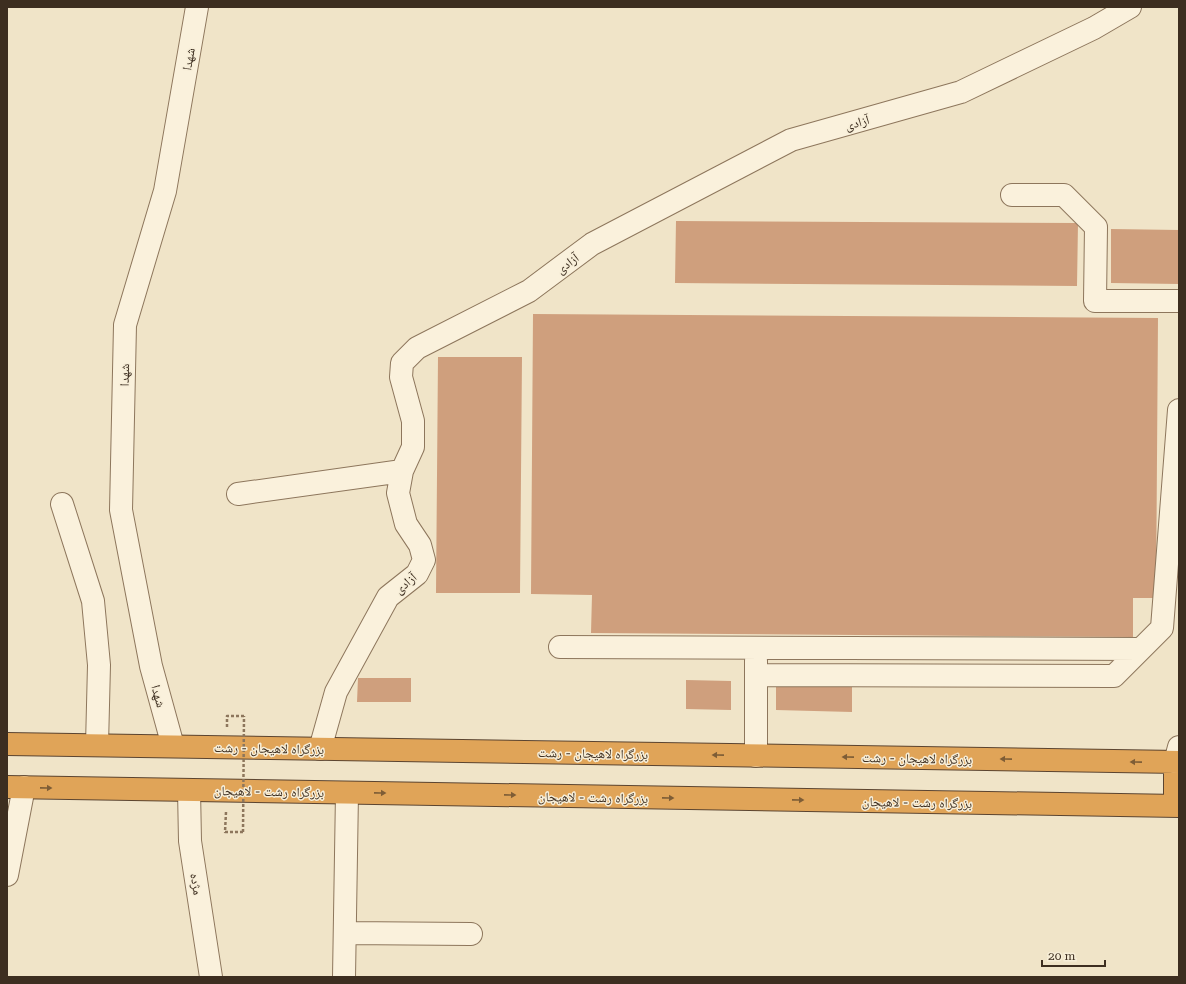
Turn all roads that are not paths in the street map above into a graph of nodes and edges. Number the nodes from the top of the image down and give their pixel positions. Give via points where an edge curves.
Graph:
1 (197, 7) edge
2 (1130, 7) edge
3 (1012, 195) dead end
4 (1179, 301) edge
5 (1179, 410) edge
6 (402, 471) junction
7 (238, 494) dead end
8 (62, 504) dead end
9 (560, 647) dead end
10 (756, 648) junction
11 (1142, 649) junction
12 (756, 675) junction
13 (7, 744) edge
14 (97, 745) junction
15 (173, 746) junction
16 (320, 749) junction
17 (756, 756) junction
18 (1178, 757) edge
19 (15, 787) edge
20 (189, 790) junction
21 (347, 793) junction
22 (1177, 806) edge
23 (7, 874) edge
24 (345, 933) junction
25 (470, 934) dead end
26 (211, 977) edge
27 (344, 977) edge

1 - 15 street, شهدا via 165,190 125,325 121,510 151,666
2 - 6 street, آزادی via 1094,28 961,92 791,140 592,244 529,291 417,348 402,363 401,377 413,422 413,447
3 - 4 street via 1064,195 1096,227 1095,301
5 - 11 street via 1162,628
6 - 7 street
6 - 16 street, آزادی via 398,493 406,524 420,545 424,560 417,574 388,597 336,692
8 - 14 street via 93,601 99,665
9 - 10 street
10 - 11 street
10 - 12 street
11 - 12 street via 1114,676
12 - 17 street
13 - 14 highway, بزرگراه لاهیجان - رشت
14 - 15 highway, بزرگراه لاهیجان - رشت
15 - 16 highway, بزرگراه لاهیجان - رشت
17 -> 16 highway, بزرگراه لاهیجان - رشت
18 -> 17 highway, بزرگراه لاهیجان - رشت
18 - 22 highway
19 -> 20 highway, بزرگراه رشت - لاهیجان
19 - 23 street
20 - 21 highway, بزرگراه رشت - لاهیجان
20 - 26 street, مژده via 190,841
21 -> 22 highway, بزرگراه رشت - لاهیجان
21 - 24 street
24 - 25 street
24 - 27 street

